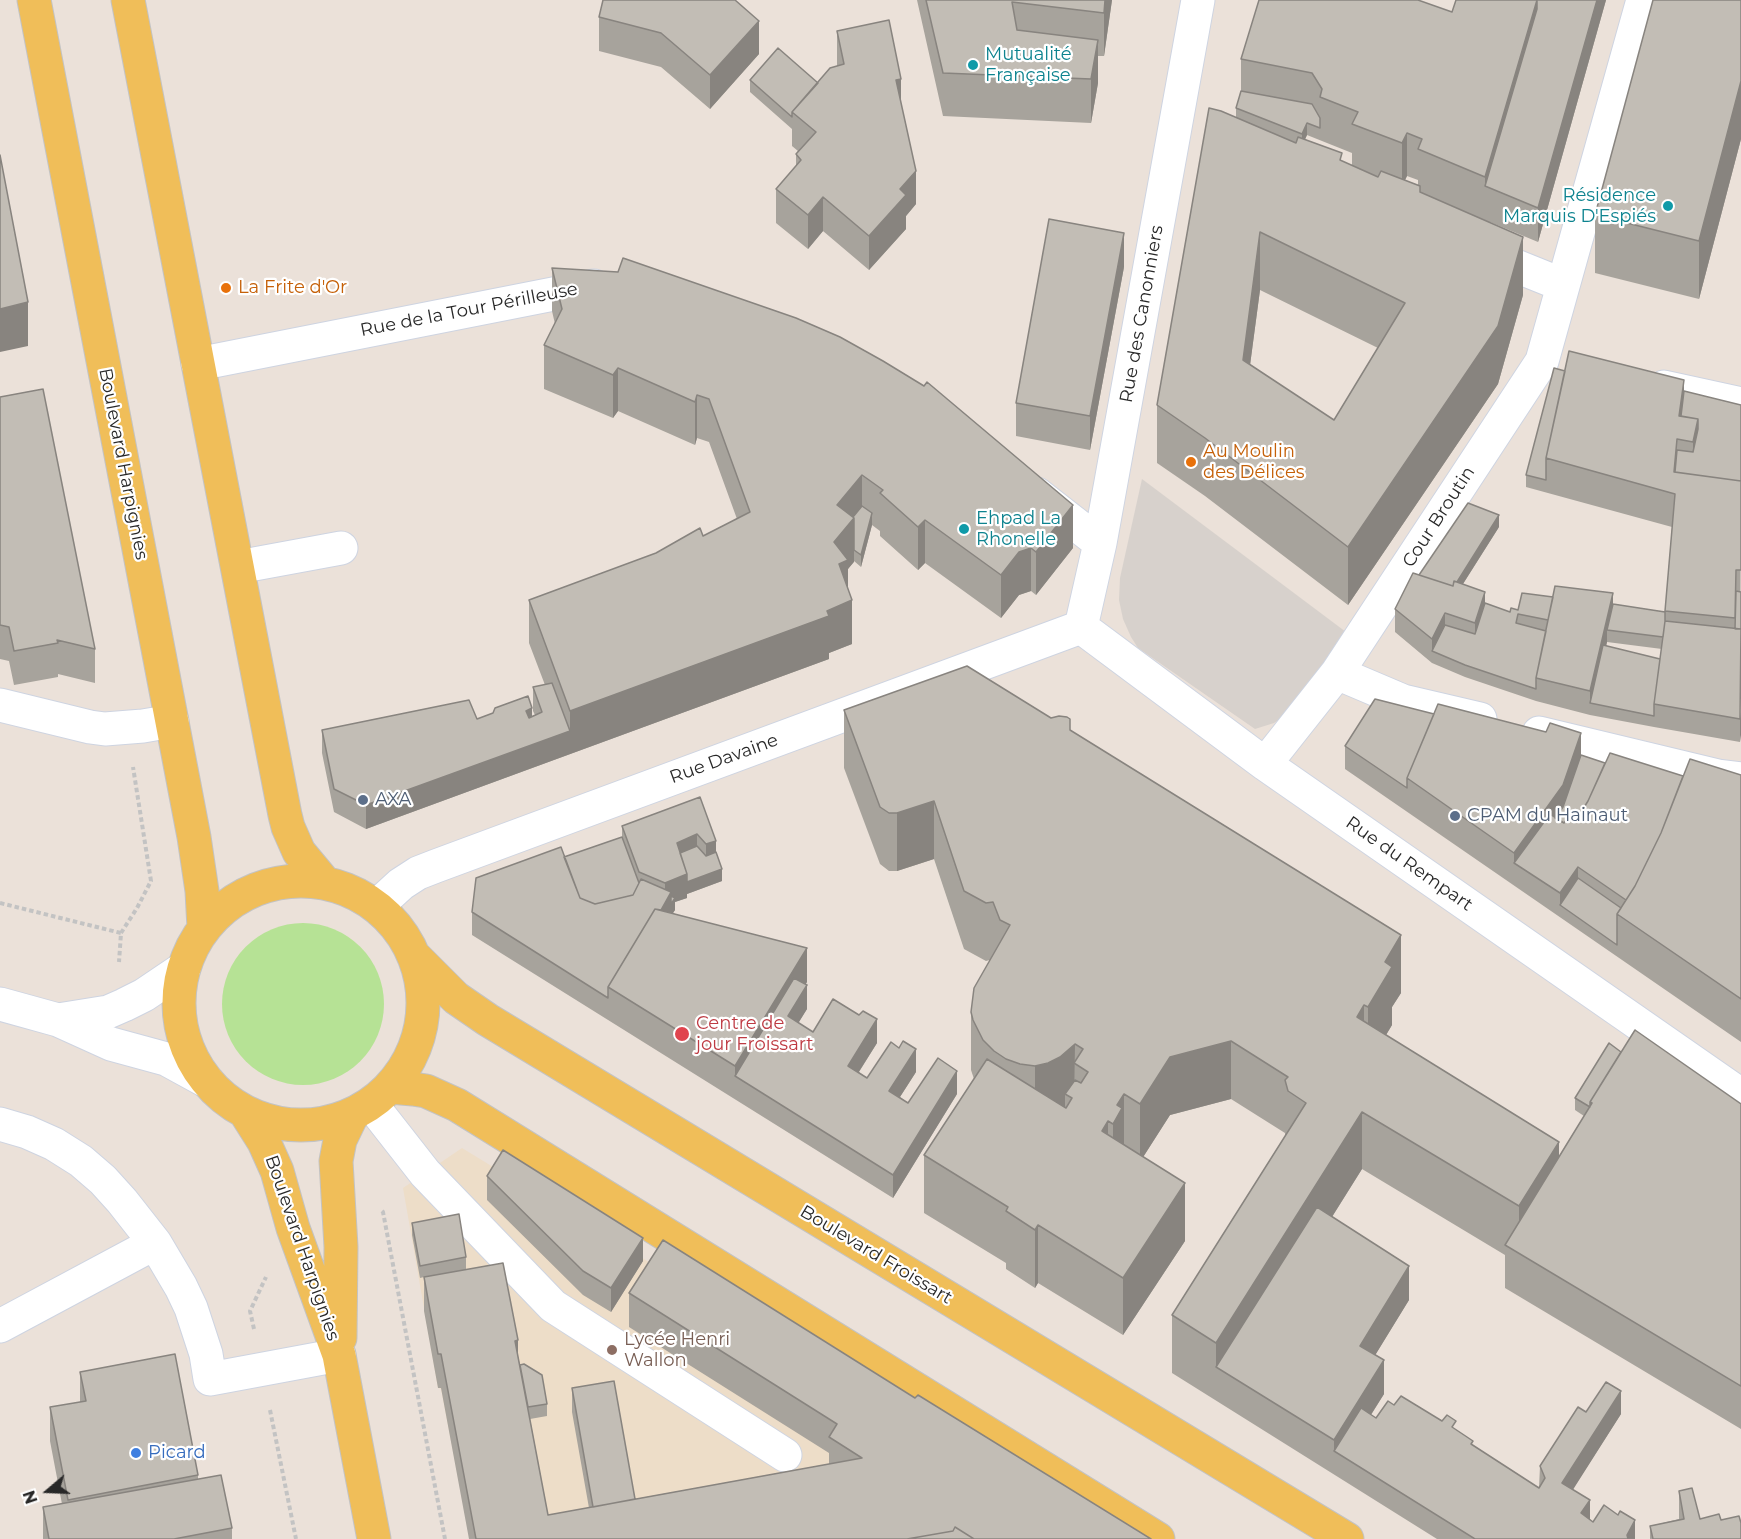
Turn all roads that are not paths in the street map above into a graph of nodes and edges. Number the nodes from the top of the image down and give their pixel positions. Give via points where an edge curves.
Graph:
1 (34, 0) edge
2 (128, 0) edge
3 (1198, 0) edge
4 (1643, 0) edge
5 (1454, 241) edge
6 (626, 282) edge
7 (1563, 285) junction
8 (198, 364) junction
9 (1636, 381) edge
10 (1741, 404) edge
11 (1018, 479) edge
12 (1100, 543) junction
13 (341, 548) dead end
14 (238, 567) junction
15 (1081, 627) junction
16 (1336, 673) junction
17 (0, 705) edge
18 (172, 721) junction
19 (1265, 764) junction
20 (1741, 780) edge
21 (324, 882) junction
22 (377, 906) junction
23 (204, 928) junction
24 (415, 957) junction
25 (184, 968) junction
26 (0, 1004) edge
27 (58, 1020) junction
28 (208, 1082) junction
29 (1741, 1095) edge
30 (371, 1102) junction
31 (245, 1112) junction
32 (0, 1124) edge
33 (155, 1243) junction
34 (0, 1326) edge
35 (339, 1355) junction
36 (785, 1455) dead end
37 (374, 1539) edge
38 (1158, 1539) edge
39 (1347, 1539) edge

1 - 18 main road, Boulevard Harpignies
2 - 8 main road
3 - 12 street, Rue des Canonniers via 1189,130
4 - 7 street, Cour Broutin
5 - 7 street
6 - 8 street, Rue de la Tour Périlleuse
7 - 16 street, Cour Broutin via 1554,363
8 - 14 main road
9 - 10 street
11 - 12 street
12 - 15 street, Rue des Canonniers
13 - 14 street
14 - 21 main road via 288,827 300,852
15 - 19 street, Rue du Rempart
15 - 22 street, Rue Davaine via 418,873
16 - 19 street, Cour Broutin
16 - 20 street via 1403,701
17 - 18 street via 90,727 115,729
18 - 23 main road, Boulevard Harpignies via 198,864
19 - 29 street, Rue du Rempart
21 - 22 main road, Boulevard Harpignies via 352,891
21 - 23 main road, Boulevard Harpignies via 293,880 258,888 225,907
22 - 24 main road, Boulevard Harpignies via 399,929
23 - 25 main road, Boulevard Harpignies
24 - 30 main road, Boulevard Harpignies via 423,987 423,1018 415,1048 400,1076
24 - 39 main road, Boulevard Froissart via 456,998 488,1020
25 - 27 street via 144,995 108,1012
25 - 28 main road, Boulevard Harpignies via 179,998 181,1028 191,1057
26 - 27 street
27 - 28 street via 111,1044 166,1059
28 - 31 main road, Boulevard Harpignies
30 - 31 main road, Boulevard Harpignies via 322,1124 274,1123
30 - 35 main road, Boulevard Harpignies via 340,1140 336,1161 341,1247
30 - 36 street via 426,1173 553,1306
30 - 38 main road via 413,1089 457,1105
31 - 35 main road, Boulevard Harpignies via 277,1171 296,1238
32 - 33 street via 54,1143 81,1161 122,1201
33 - 34 street
33 - 35 street via 191,1308 210,1379
35 - 37 main road, Boulevard Harpignies

